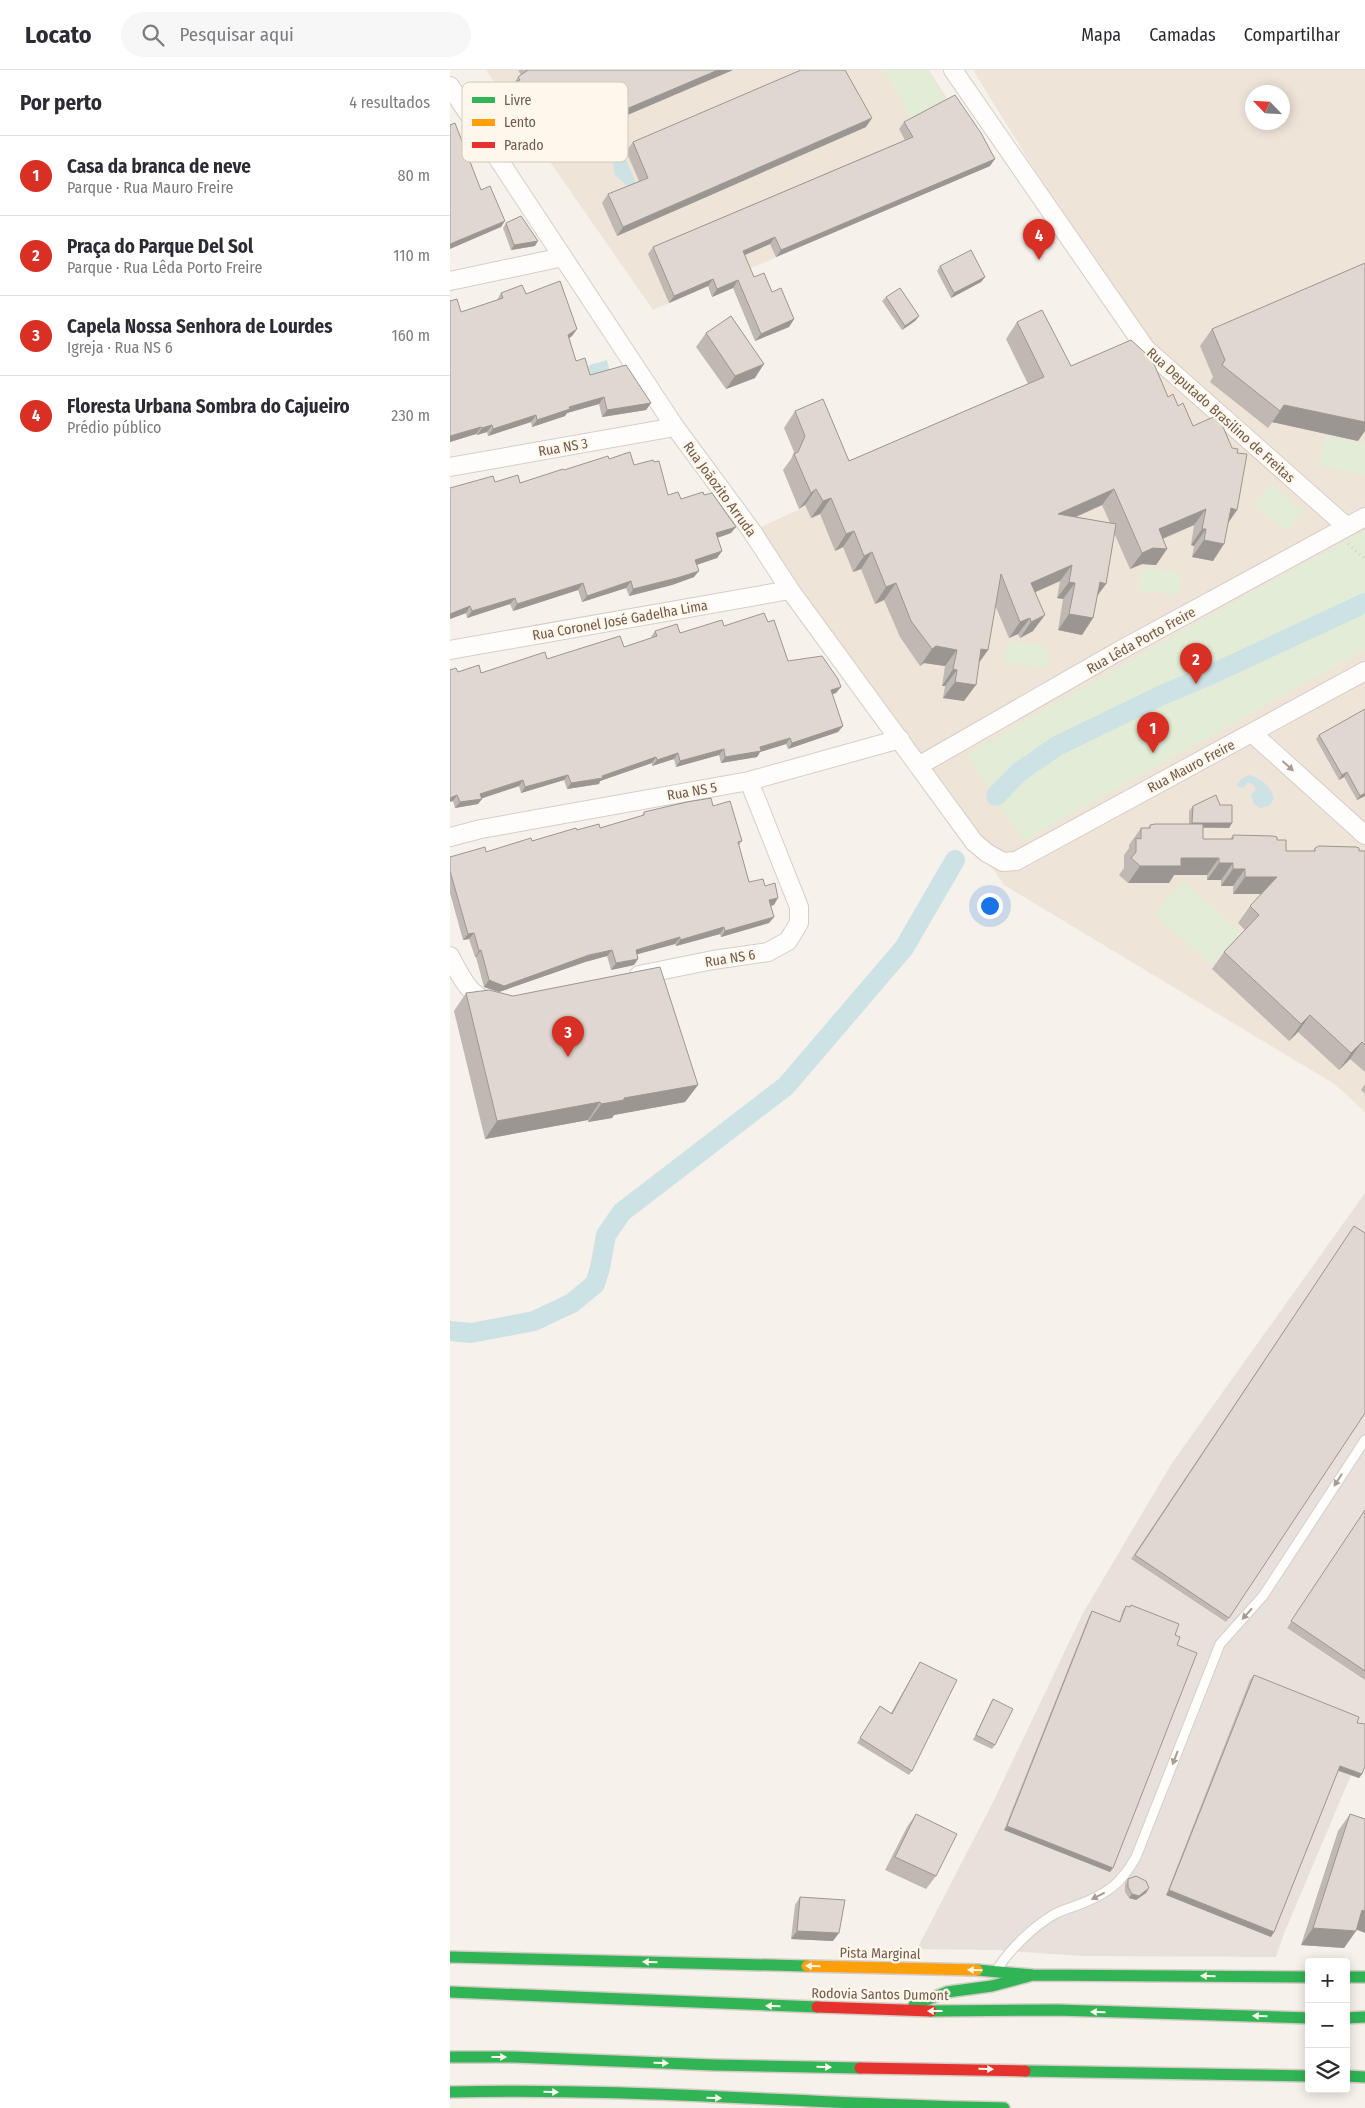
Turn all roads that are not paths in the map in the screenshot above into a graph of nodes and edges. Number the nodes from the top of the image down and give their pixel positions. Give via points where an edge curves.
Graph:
1 (953, 70) edge
2 (453, 94) edge
3 (462, 107) edge
4 (499, 162) edge
5 (563, 257) junction
6 (450, 281) edge
7 (676, 427) junction
8 (450, 467) edge
9 (1365, 517) edge
10 (1346, 534) junction
11 (790, 590) junction
12 (450, 650) edge
13 (1365, 671) edge
14 (1252, 733) junction
15 (900, 739) junction
16 (920, 765) junction
17 (750, 781) junction
18 (1365, 834) edge
19 (450, 837) edge
20 (1016, 861) joint
21 (450, 956) edge
22 (626, 978) edge
23 (504, 1002) edge
24 (1365, 1440) edge
25 (450, 1957) edge
26 (997, 1970) junction
27 (1033, 1975) junction
28 (1305, 1977) edge
29 (1350, 1977) edge
30 (1365, 1977) edge
31 (450, 1992) edge
32 (901, 2012) junction
33 (1365, 2017) edge
34 (1305, 2018) edge
35 (1350, 2018) edge
36 (450, 2057) edge
37 (1305, 2076) edge
38 (1350, 2076) edge
39 (1365, 2077) edge
40 (482, 2091) junction
41 (450, 2092) edge
42 (609, 2101) edge
43 (799, 2105) edge
44 (898, 2107) edge
45 (476, 2108) edge
46 (1004, 2108) edge

1 - 10 street, Rua Deputado Brasilino de Freitas via 1146,349
2 - 3 street, Rua Joãozito Arruda
4 - 5 street, Rua Joãozito Arruda
5 - 6 street
5 - 7 street, Rua Joãozito Arruda
7 - 8 street, Rua NS 3
7 - 11 street, Rua Joãozito Arruda
9 - 10 street, Rua Lêda Porto Freire
10 - 16 street, Rua Lêda Porto Freire via 1117,652
11 - 12 street, Rua Coronel José Gadelha Lima
11 - 15 street, Rua Joãozito Arruda
13 - 14 street, Rua Mauro Freire
14 -> 18 street
14 - 20 street, Rua Mauro Freire
15 - 16 street, Rua Joãozito Arruda
15 - 17 street, Rua NS 5
16 - 20 street, Rua Joãozito Arruda via 974,842 1003,862
17 - 19 street, Rua NS 5
17 - 22 street, Rua NS 6 via 799,907 799,923 795,931 788,941 768,952
21 - 23 street via 465,984 476,995 487,1001
24 -> 26 lane via 1263,1596 1220,1644 1136,1858 1126,1875 1114,1888 1054,1914 1010,1950
26 -> 25 main road, Pista Marginal
26 - 27 main road, Pista Marginal
28 -> 27 main road, Pista Marginal
27 - 32 main road via 1001,1984 948,1992
29 - 30 main road
32 -> 31 main road, Rodovia Santos Dumont
34 -> 32 main road, Rodovia Santos Dumont via 1057,2010
33 - 35 main road
36 -> 37 main road
38 - 39 main road
40 - 41 main road
40 -> 42 main road
40 - 45 street
42 -> 43 main road
43 - 44 main road
44 - 46 main road

